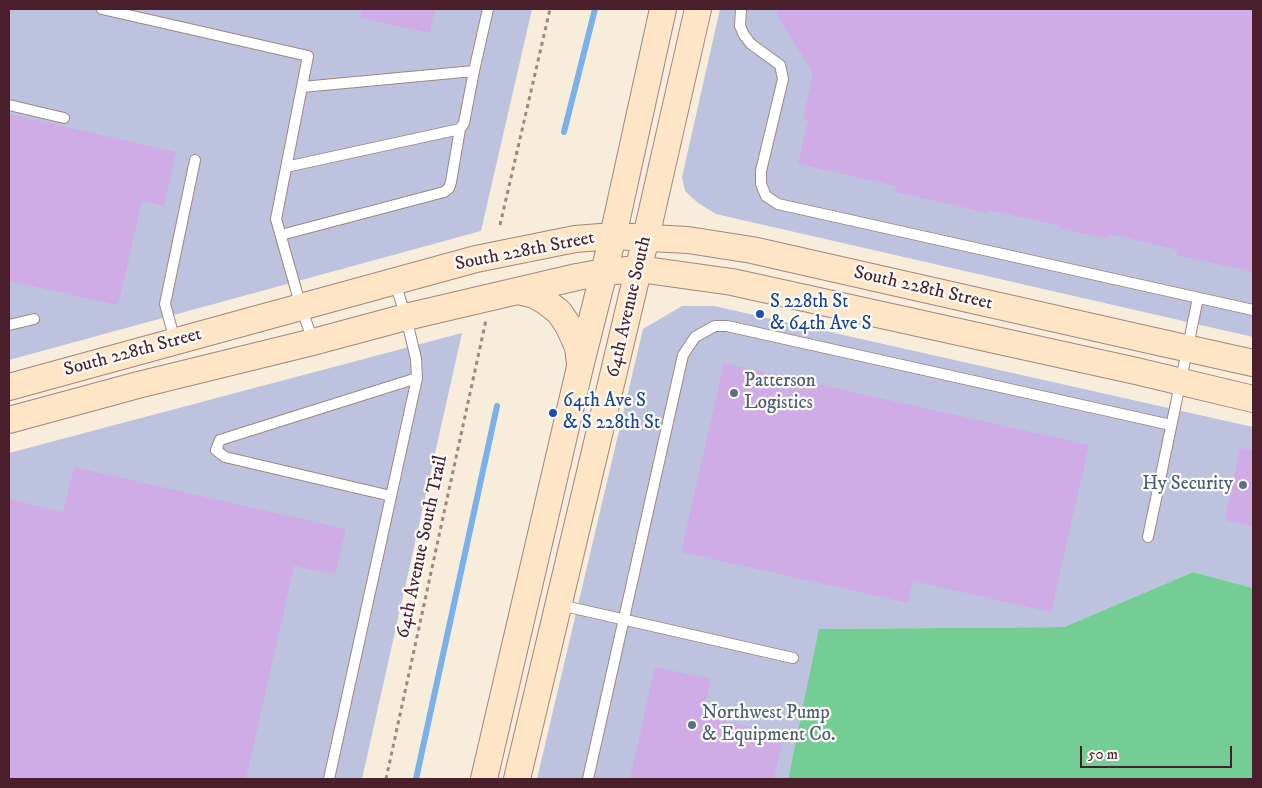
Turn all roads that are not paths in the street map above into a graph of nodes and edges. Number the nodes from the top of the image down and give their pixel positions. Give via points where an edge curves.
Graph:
1 (102, 9) edge
2 (488, 9) edge
3 (663, 9) edge
4 (698, 9) edge
5 (741, 9) edge
6 (474, 71) junction
7 (302, 87) junction
8 (9, 105) edge
9 (64, 118) dead end
10 (460, 129) junction
11 (195, 160) dead end
12 (286, 167) junction
13 (281, 235) junction
14 (613, 236) junction
15 (646, 237) junction
16 (639, 269) junction
17 (604, 272) junction
18 (395, 282) junction
19 (518, 291) junction
20 (1198, 298) junction
21 (301, 307) junction
22 (1253, 310) edge
23 (406, 317) junction
24 (34, 319) dead end
25 (9, 325) edge
26 (175, 342) junction
27 (313, 342) junction
28 (1188, 348) junction
29 (1253, 363) edge
30 (580, 367) junction
31 (417, 378) junction
32 (1181, 382) junction
33 (9, 388) edge
34 (1253, 399) edge
35 (9, 420) edge
36 (1172, 425) junction
37 (391, 496) junction
38 (1148, 537) dead end
39 (559, 605) junction
40 (624, 619) junction
41 (793, 658) dead end
42 (328, 779) edge
43 (484, 779) edge
44 (517, 779) edge
45 (588, 779) edge

1 - 7 lane via 308,56
2 - 6 lane
3 - 14 main road, 64th Avenue South
4 - 15 main road, 64th Avenue South
5 - 20 lane via 740,26 744,35 780,65 783,79 761,171 761,184 766,196 778,204
6 - 7 lane
6 - 10 lane
7 - 12 lane
8 - 9 lane
10 - 12 lane
10 - 13 lane via 449,188 444,192
11 - 26 lane via 165,304
12 - 13 lane via 276,219
13 - 21 lane
14 - 15 main road, South 228th Street
14 - 17 main road, 64th Avenue South
14 - 18 main road, South 228th Street via 575,239 476,259
15 - 16 main road, 64th Avenue South
15 - 28 main road, South 228th Street via 752,250
16 - 17 main road, South 228th Street
16 - 32 main road, South 228th Street via 732,282
16 - 39 main road, 64th Avenue South
17 - 19 main road, South 228th Street
17 - 30 main road, 64th Avenue South
18 - 21 main road, South 228th Street
18 - 23 lane
19 - 23 main road, South 228th Street
19 - 30 main road via 534,295 559,312 578,347
20 - 22 lane
20 - 28 lane
21 - 26 main road, South 228th Street
21 - 27 lane
23 - 27 main road, South 228th Street
23 - 31 lane
24 - 25 lane
26 - 33 main road, South 228th Street
27 - 35 main road, South 228th Street
28 - 29 main road, South 228th Street
28 - 32 lane
30 - 43 main road, 64th Avenue South
31 - 37 lane
31 - 37 lane via 220,440 216,450 224,458
32 - 34 main road, South 228th Street
32 - 36 lane
36 - 38 lane
36 - 40 lane via 737,328 714,326 695,338 683,355
37 - 42 lane
39 - 40 lane
39 - 44 main road, 64th Avenue South
40 - 41 lane
40 - 45 lane

